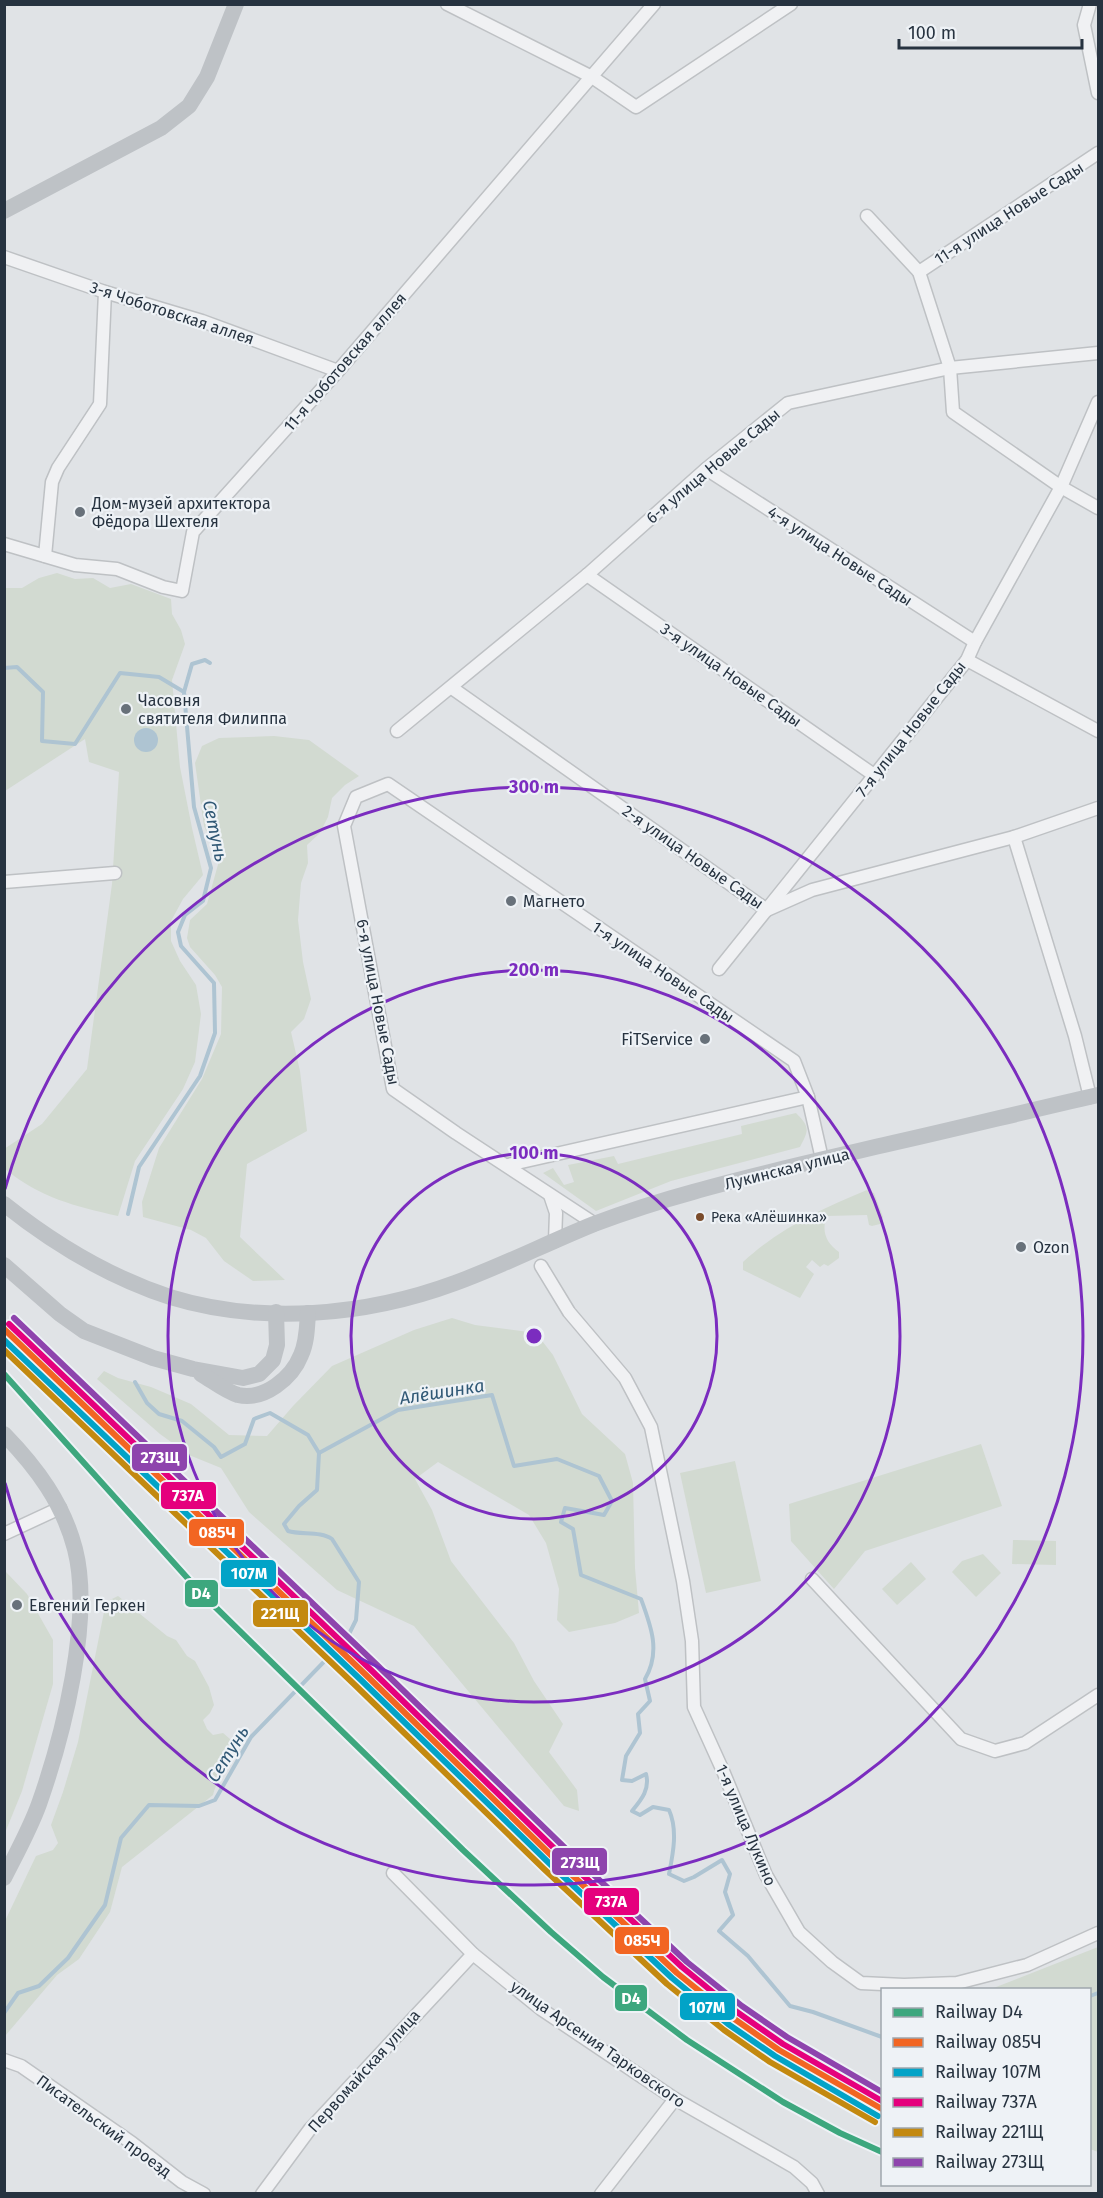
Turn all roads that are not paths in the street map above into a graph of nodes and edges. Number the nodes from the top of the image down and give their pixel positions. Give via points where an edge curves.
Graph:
1 (236, 4) edge
2 (447, 4) edge
3 (654, 4) edge
4 (791, 4) edge
5 (1090, 4) edge
6 (592, 78) junction
7 (1098, 93) edge
8 (1098, 153) edge
9 (4, 210) edge
10 (867, 216) dead end
11 (4, 257) edge
12 (919, 272) junction
13 (105, 292) junction
14 (1098, 353) edge
15 (950, 368) junction
16 (338, 371) junction
17 (1098, 402) edge
18 (706, 469) junction
19 (1061, 487) junction
20 (1098, 508) edge
21 (4, 544) edge
22 (45, 556) junction
23 (587, 575) junction
24 (975, 642) junction
25 (967, 660) junction
26 (452, 688) junction
27 (397, 731) dead end
28 (1098, 731) edge
29 (874, 775) junction
30 (388, 784) joint
31 (1098, 808) edge
32 (1014, 837) junction
33 (114, 873) dead end
34 (4, 882) edge
35 (767, 910) junction
36 (719, 969) dead end
37 (1094, 1096) edge
38 (808, 1097) junction
39 (822, 1160) junction
40 (508, 1165) junction
41 (550, 1195) junction
42 (4, 1204) edge
43 (595, 1224) junction
44 (555, 1241) junction
45 (4, 1265) edge
46 (541, 1266) dead end
47 (276, 1312) junction
48 (308, 1313) junction
49 (193, 1369) junction
50 (4, 1434) edge
51 (60, 1508) junction
52 (4, 1534) edge
53 (812, 1579) dead end
54 (1098, 1695) edge
55 (393, 1873) dead end
56 (4, 1878) edge
57 (1098, 1933) edge
58 (473, 1954) junction
59 (4, 2060) edge
60 (675, 2099) junction
61 (204, 2193) edge
62 (262, 2193) edge
63 (601, 2193) edge
64 (818, 2193) edge

1 - 9 main road via 207,76 189,106 161,128
2 - 6 street
3 - 6 street, 11-я Чоботовская аллея
4 - 6 street via 636,107
5 - 7 street via 1084,25
6 - 16 street, 11-я Чоботовская аллея
8 - 12 street, 11-я улица Новые Сады
10 - 12 street
11 - 13 street, 3-я Чоботовская аллея
12 - 15 street
13 - 16 street, 3-я Чоботовская аллея via 202,321
13 - 22 street via 100,404 52,482
14 - 15 street, 6-я улица Новые Сады
15 - 18 street, 6-я улица Новые Сады via 788,403
15 - 19 street via 953,412
16 - 22 street, 11-я Чоботовская аллея via 194,532 182,591 117,569 75,565
17 - 19 street, 7-я улица Новые Сады
18 - 23 street, 6-я улица Новые Сады
18 - 24 street, 4-я улица Новые Сады
19 - 20 street
19 - 24 street, 7-я улица Новые Сады
21 - 22 street, 11-я Чоботовская аллея
23 - 26 street, 6-я улица Новые Сады
23 - 29 street, 3-я улица Новые Сады
24 - 25 street, 7-я улица Новые Сады
25 - 28 street
25 - 29 street, 7-я улица Новые Сады
26 - 27 street, 6-я улица Новые Сады
26 - 35 street, 2-я улица Новые Сады
29 - 35 street, 7-я улица Новые Сады
30 - 38 street, 1-я улица Новые Сады via 794,1061
30 - 40 street, 6-я улица Новые Сады via 356,797 344,826 393,1089
31 - 32 street, 2-я улица Новые Сады
32 - 35 street, 2-я улица Новые Сады via 812,890
32 - 37 street
33 - 34 street
35 - 36 street, 7-я улица Новые Сады
37 - 39 main road, Лукинская улица
38 - 39 street, 1-я улица Новые Сады
38 - 40 street
39 - 43 main road, Лукинская улица via 693,1192
40 - 41 street, 6-я улица Новые Сады
41 - 43 street, 6-я улица Новые Сады
41 - 44 street via 556,1213
42 - 47 main road, Лукинская улица via 93,1264 141,1286 174,1298 219,1307
43 - 44 main road, Лукинская улица
44 - 48 main road, Лукинская улица via 427,1292 382,1304
45 - 49 main road via 84,1331
46 - 57 street, 1-я улица Лукино via 569,1312 625,1378 651,1427 683,1581 692,1641 694,1707 766,1875 799,1932 861,1983 904,1986 957,1983 1028,1965
47 - 48 main road, Лукинская улица
47 - 49 main road via 276,1354 270,1366 259,1374 243,1378
48 - 49 main road via 301,1355 288,1376 264,1392 246,1396 230,1392
50 - 51 main road via 37,1470
51 - 52 street
51 - 56 main road via 80,1578 81,1612 75,1658 64,1721 39,1805
53 - 54 street via 961,1739 995,1751 1025,1743
55 - 58 street, улица Арсения Тарковского
58 - 60 street, улица Арсения Тарковского via 542,2009
58 - 62 street, Первомайская улица via 310,2129
59 - 61 street, Писательский проезд via 21,2066 182,2182
60 - 63 street
60 - 64 street, улица Арсения Тарковского via 794,2167

